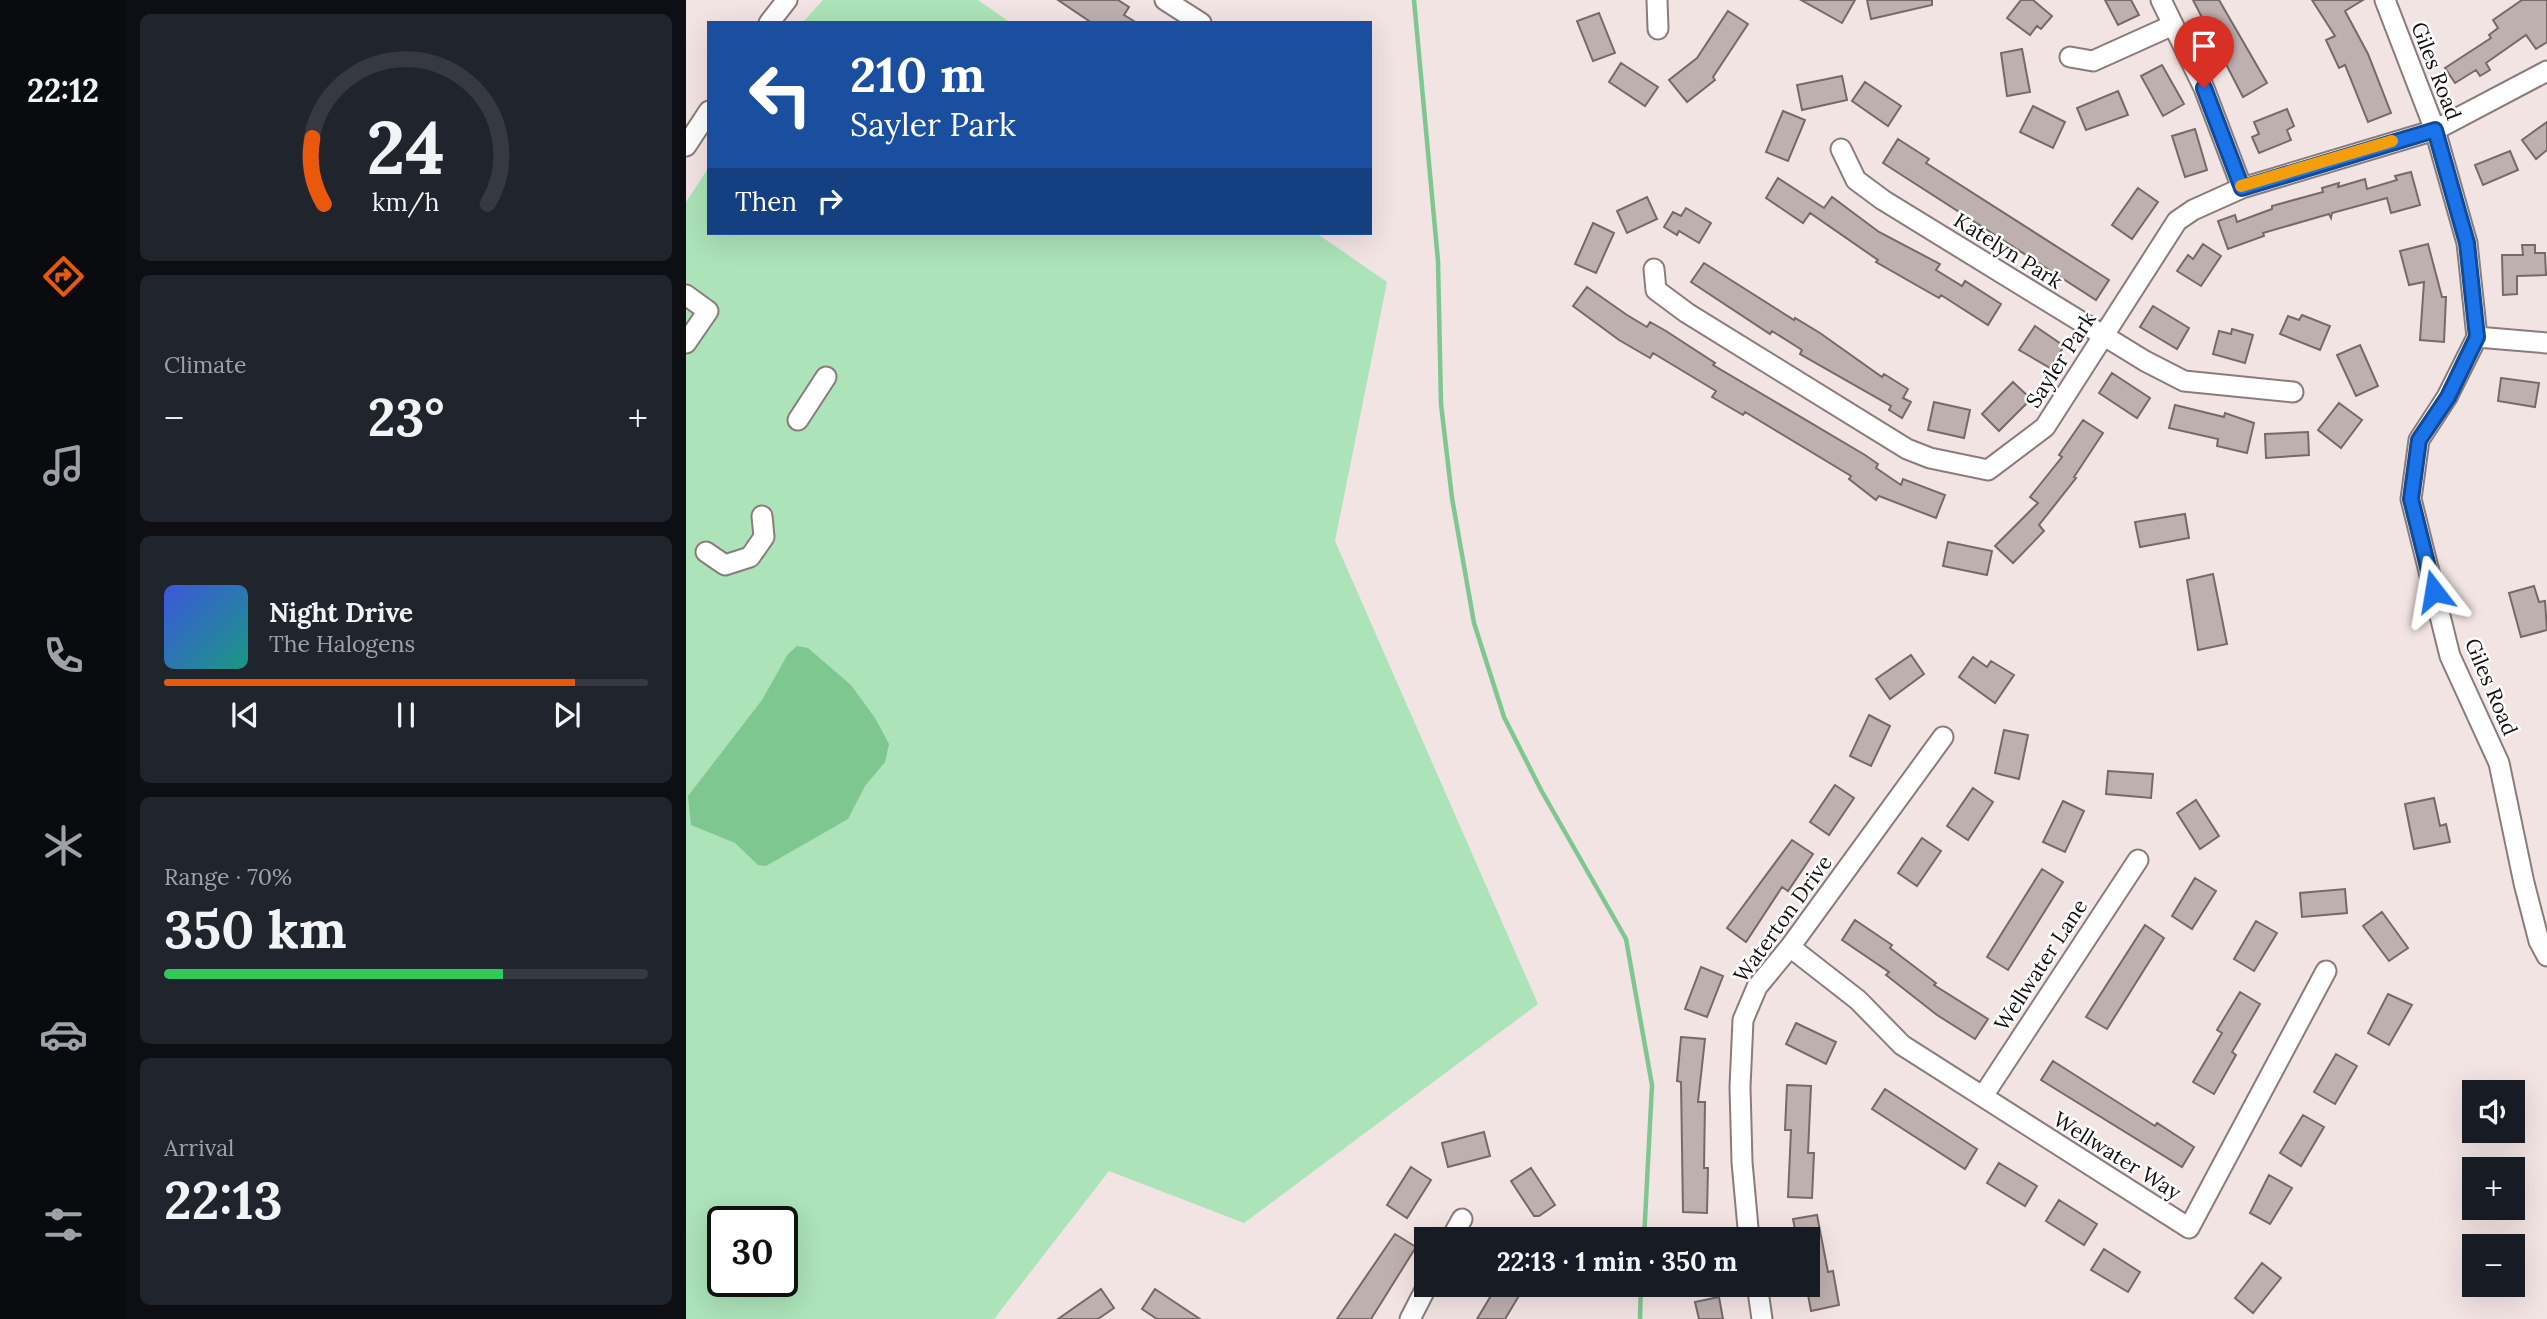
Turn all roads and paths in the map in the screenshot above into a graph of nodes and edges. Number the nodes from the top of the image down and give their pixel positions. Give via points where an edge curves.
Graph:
1 (787, 0) edge
2 (1165, 0) edge
3 (1203, 0) edge
4 (1657, 0) edge
5 (2161, 0) edge
6 (2385, 0) edge
7 (1196, 20) edge
8 (771, 21) edge
9 (2173, 25) junction
10 (1658, 29) dead end
11 (2070, 57) dead end
12 (2547, 71) edge
13 (707, 114) edge
14 (2435, 130) junction
15 (686, 146) edge
16 (1841, 149) dead end
17 (2242, 188) junction
18 (1654, 269) dead end
19 (686, 295) edge
20 (2103, 337) junction
21 (2477, 337) junction
22 (686, 343) edge
23 (2547, 343) edge
24 (826, 377) dead end
25 (2293, 392) dead end
26 (798, 420) dead end
27 (762, 516) dead end
28 (706, 552) dead end
29 (1943, 737) dead end
30 (2138, 860) dead end
31 (1790, 947) junction
32 (2547, 956) edge
33 (2326, 971) dead end
34 (1983, 1096) junction
35 (1462, 1219) dead end
36 (1458, 1227) edge
37 (1748, 1227) edge
38 (1421, 1297) edge
39 (1759, 1297) edge
40 (1410, 1319) edge
41 (1762, 1319) edge

1 - 8 street
2 - 7 street
3 - 7 street
4 - 10 street
5 - 9 street
6 - 14 street, Giles Road
9 - 11 street via 2093,61
9 - 17 street via 2204,88
12 - 14 street, Sayler Park
13 - 15 street
14 - 17 street, Sayler Park
14 - 21 street, Giles Road via 2467,243
16 - 20 street, Katelyn Park via 1856,180
17 - 20 street, Sayler Park via 2177,221
18 - 20 street, Sayler Park via 1656,290 1687,313 1907,449 1988,470 2045,427
19 - 22 street via 708,310
20 - 25 street, Katelyn Park via 2184,381
21 - 23 street
21 - 32 street, Giles Road via 2448,397 2419,440 2411,499 2450,656 2499,763 2524,883
24 - 26 street
27 - 28 street via 764,537 750,557 724,565
29 - 31 street, Waterton Drive
30 - 34 street, Wellwater Lane
31 - 34 street, Wellwater Way via 1858,1000 1902,1045
31 - 37 street, Waterton Drive via 1757,987 1743,1020 1742,1162
33 - 34 street, Wellwater Way via 2189,1228
35 - 36 street
38 - 40 street
39 - 41 street

